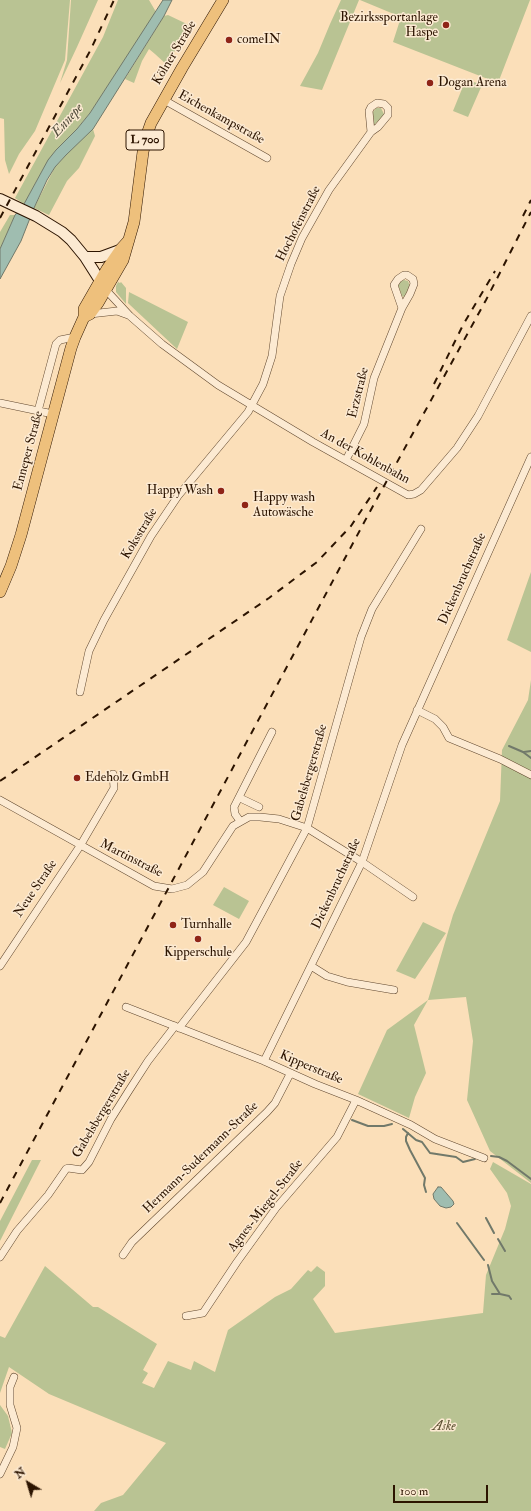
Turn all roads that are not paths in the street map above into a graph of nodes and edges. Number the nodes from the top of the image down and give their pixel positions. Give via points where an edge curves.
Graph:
1 (223, 0) edge
2 (164, 100) junction
3 (371, 132) dead end
4 (267, 158) dead end
5 (0, 199) edge
6 (129, 240) junction
7 (120, 250) junction
8 (85, 257) junction
9 (103, 286) junction
10 (402, 308) dead end
11 (87, 315) junction
12 (130, 316) junction
13 (531, 316) edge
14 (75, 337) junction
15 (0, 403) edge
16 (251, 406) junction
17 (38, 411) junction
18 (53, 414) junction
19 (531, 457) edge
20 (346, 460) junction
21 (421, 529) dead end
22 (0, 592) edge
23 (80, 692) dead end
24 (417, 710) junction
25 (272, 732) dead end
26 (113, 774) dead end
27 (531, 775) edge
28 (240, 798) junction
29 (0, 800) edge
30 (259, 807) dead end
31 (240, 821) junction
32 (308, 828) junction
33 (80, 846) junction
34 (362, 862) junction
35 (413, 896) dead end
36 (0, 966) edge
37 (311, 966) junction
38 (394, 990) dead end
39 (126, 1007) dead end
40 (177, 1027) junction
41 (264, 1062) junction
42 (290, 1074) junction
43 (356, 1100) junction
44 (484, 1158) dead end
45 (123, 1255) dead end
46 (0, 1257) edge
47 (186, 1316) dead end
48 (14, 1377) dead end
49 (0, 1474) edge

1 - 2 main road, Kölner Straße / L 700
2 - 4 street, Eichenkampstraße
2 - 6 main road, Enneper Straße / L 700 via 146,137 138,201
3 - 16 street, Hochofenstraße via 329,190 302,238 280,296 272,356 263,384
5 - 8 main road via 62,232
6 - 7 main road, Enneper Straße / L 700
6 - 9 main road, Enneper Straße / L 700 via 123,260
7 - 8 main road via 101,256
7 - 9 main road, Enneper Straße / L 700
8 - 9 main road
9 - 11 main road, Enneper Straße / L 700 via 84,309
9 - 12 street, An der Kohlenbahn
10 - 20 street, Erzstraße via 374,378 364,424
11 - 12 street, An der Kohlenbahn via 117,311
11 - 14 main road, Enneper Straße / L 700
12 - 16 street, An der Kohlenbahn via 199,372
13 - 20 street, An der Kohlenbahn via 478,416 456,448 421,490 408,495
14 - 17 street via 60,340 56,344
14 - 18 main road, Enneper Straße / L 700
15 - 17 street
16 - 20 street, An der Kohlenbahn
16 - 23 street, Koksstraße via 239,424 178,496 152,536 89,651
17 - 18 street
18 - 22 main road, Enneper Straße / L 700 via 16,552
19 - 24 street, Dickenbruchstraße
21 - 32 street, Gabelsbergerstraße via 372,609 360,637
24 - 27 street via 434,719 443,727 449,738
24 - 34 street, Dickenbruchstraße via 392,770
25 - 28 street
26 - 33 street, Martinstraße via 114,788
28 - 30 street
28 - 31 street via 234,807
29 - 33 street, Martinstraße
31 - 32 street via 249,817 260,817 279,819
31 - 33 street, Martinstraße via 232,826 203,872 187,885 172,889 154,886
32 - 34 street
32 - 40 street, Gabelsbergerstraße via 246,942
33 - 36 street, Neue Straße
34 - 35 street
34 - 37 street, Dickenbruchstraße
37 - 38 street via 327,976 347,982
37 - 41 street, Dickenbruchstraße
39 - 40 street, Kipperstraße
40 - 41 street, Kipperstraße
40 - 46 street, Gabelsbergerstraße via 148,1061 111,1119 89,1162 82,1170 66,1169
41 - 42 street, Kipperstraße
42 - 43 street, Kipperstraße
42 - 45 street, Hermann-Sudermann-Straße via 275,1103 267,1112 132,1242
43 - 44 street, Kipperstraße via 435,1138
43 - 47 street, Agnes-Miegel-Straße via 337,1137 276,1208 203,1313
48 - 49 street via 10,1387 10,1405 17,1428 13,1447

